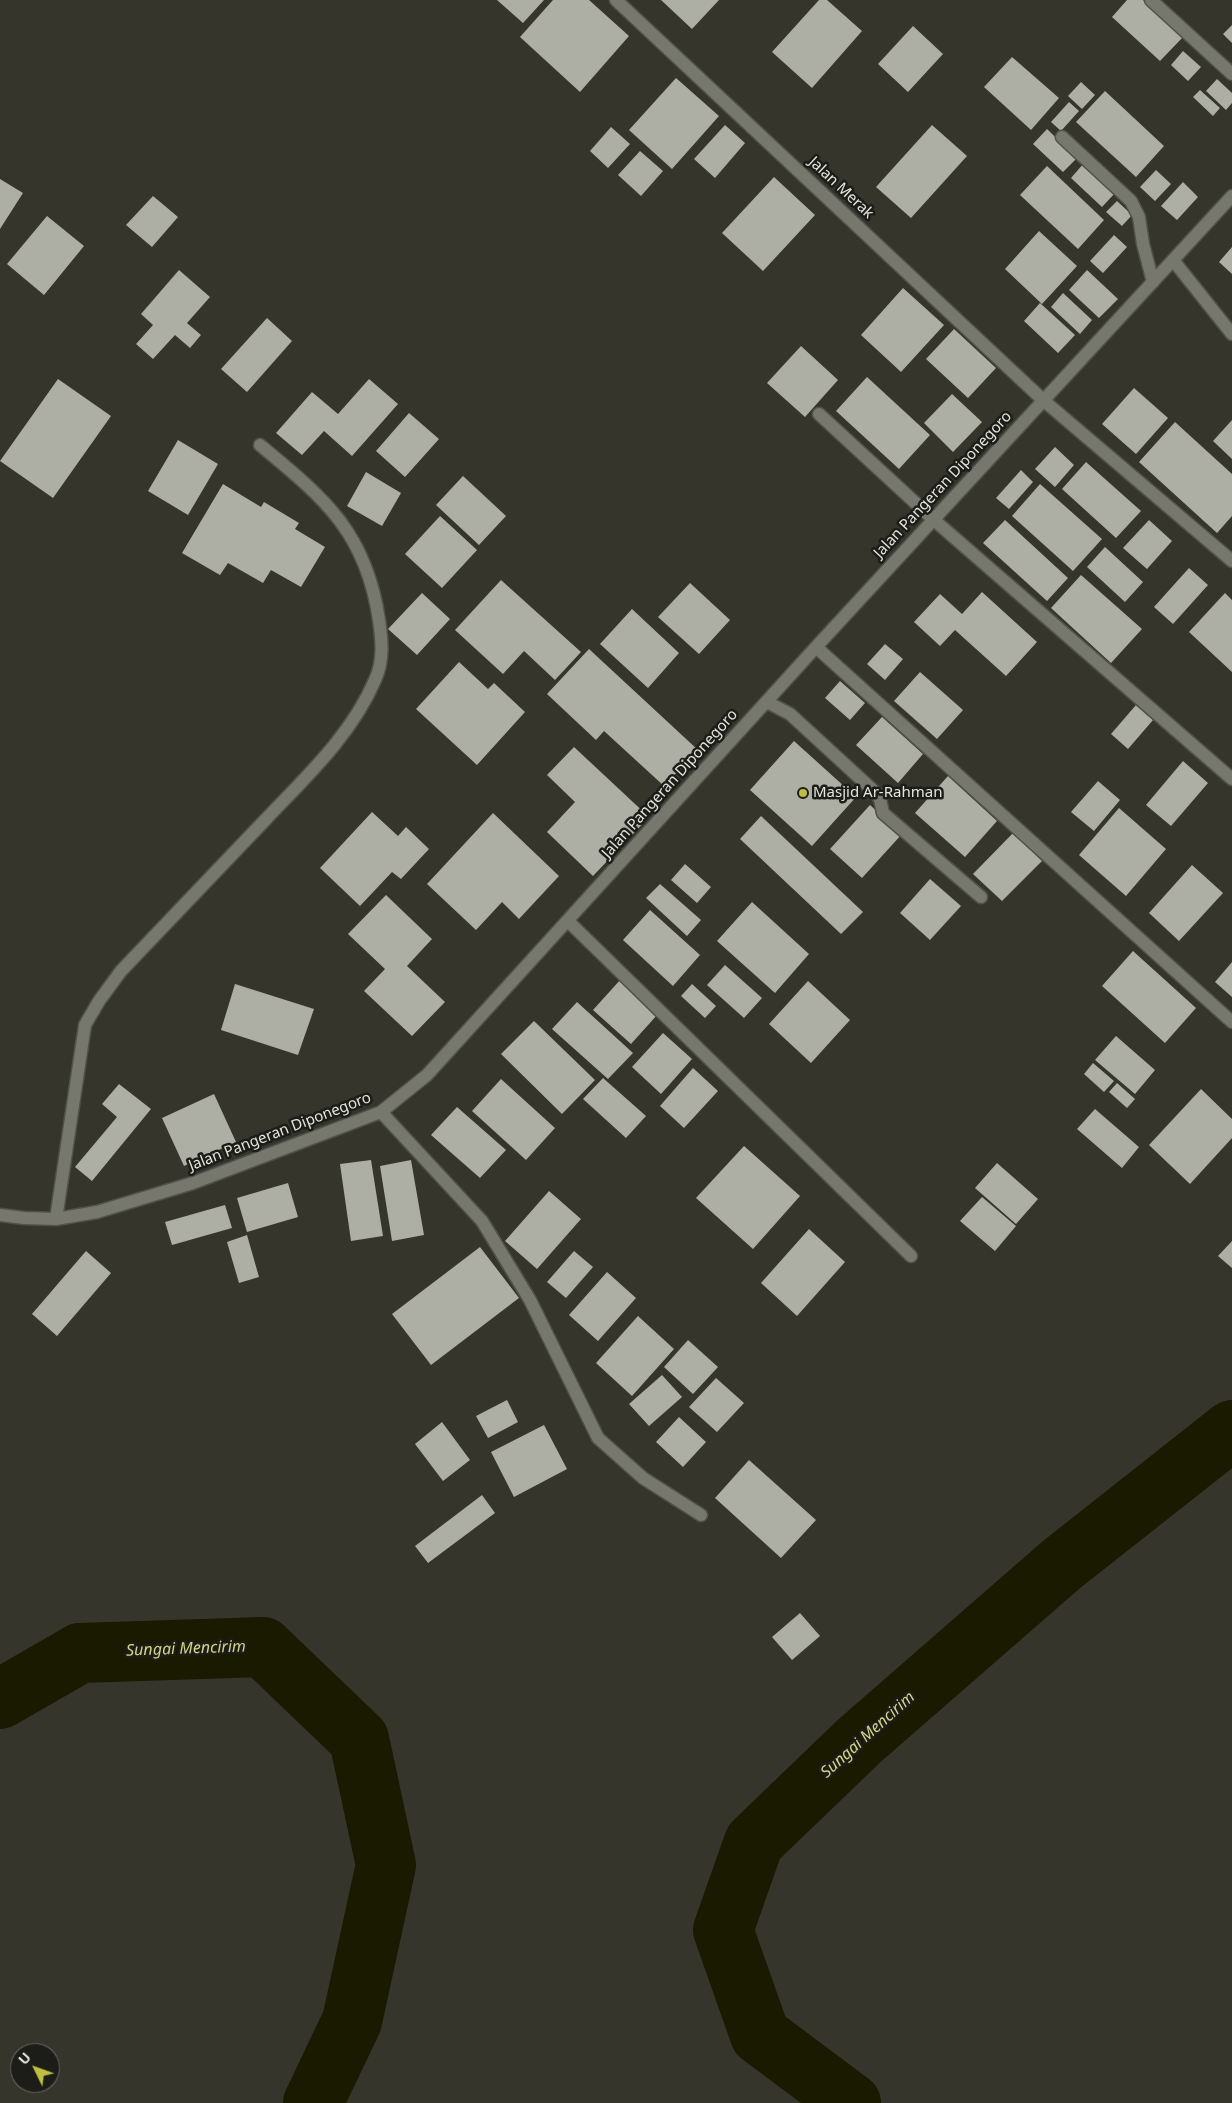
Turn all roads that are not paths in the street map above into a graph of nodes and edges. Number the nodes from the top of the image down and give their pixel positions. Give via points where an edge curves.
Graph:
1 (616, 0) edge
2 (1151, 0) edge
3 (1232, 74) edge
4 (1062, 137) dead end
5 (1232, 196) edge
6 (1173, 260) junction
7 (1153, 282) junction
8 (1232, 334) edge
9 (1043, 400) junction
10 (819, 414) dead end
11 (260, 445) dead end
12 (934, 520) junction
13 (1232, 561) edge
14 (816, 647) junction
15 (767, 702) junction
16 (1232, 780) edge
17 (981, 897) dead end
18 (568, 922) junction
19 (1232, 1022) edge
20 (381, 1112) junction
21 (0, 1215) edge
22 (56, 1218) junction
23 (911, 1256) dead end
24 (702, 1515) dead end

1 - 9 street, Jalan Merak
2 - 3 street
4 - 7 street via 1131,201 1139,218
5 - 6 street, Jalan Pangeran Diponegoro
6 - 7 street, Jalan Pangeran Diponegoro
6 - 8 street
7 - 9 street, Jalan Pangeran Diponegoro
9 - 12 street, Jalan Pangeran Diponegoro
9 - 13 street, Jalan Merak
10 - 12 street
11 - 22 street via 312,488 344,523 362,555 376,599 382,646 376,678 354,720 317,767 121,971 98,1002 85,1025
12 - 14 street, Jalan Pangeran Diponegoro
12 - 16 street
14 - 15 street, Jalan Pangeran Diponegoro
14 - 19 street
15 - 17 street via 790,714 876,792 883,813
15 - 18 street, Jalan Pangeran Diponegoro
18 - 20 street, Jalan Pangeran Diponegoro via 427,1075
18 - 23 street
20 - 22 street, Jalan Pangeran Diponegoro via 193,1182 97,1212
20 - 24 street via 482,1220 530,1300 598,1438 643,1478
21 - 22 street, Jalan Pangeran Diponegoro

